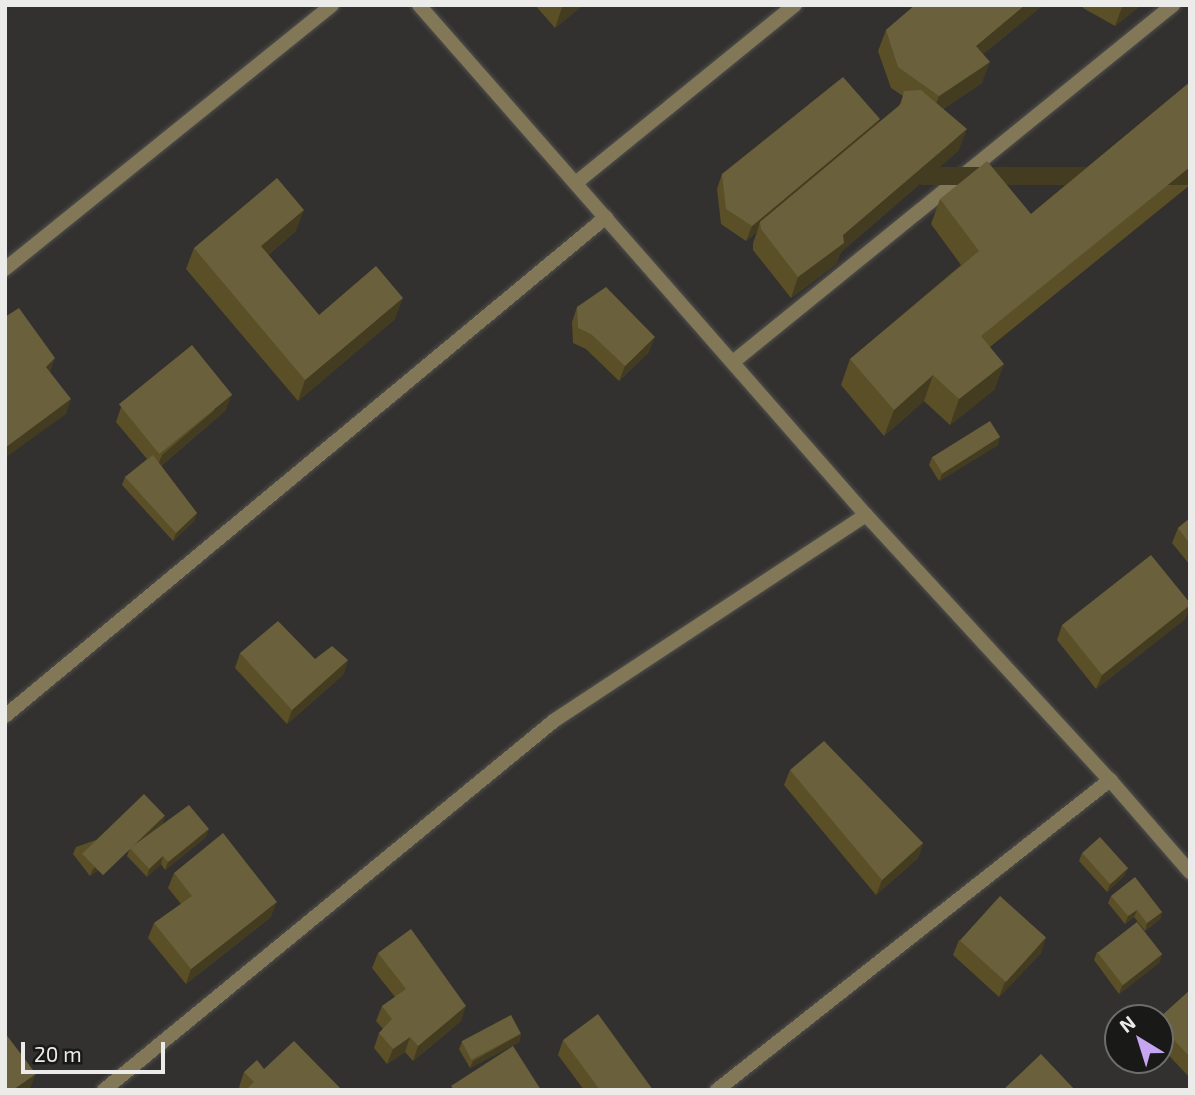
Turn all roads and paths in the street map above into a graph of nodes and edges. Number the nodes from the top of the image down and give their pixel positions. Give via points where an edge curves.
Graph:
1 (332, 5) edge
2 (419, 5) edge
3 (795, 5) edge
4 (1173, 5) edge
5 (577, 182) junction
6 (606, 217) junction
7 (5, 269) edge
8 (733, 362) junction
9 (866, 515) junction
10 (5, 716) edge
11 (1110, 780) junction
12 (1190, 872) edge
13 (104, 1090) edge
14 (717, 1090) edge

1 - 7 street
2 - 5 street
3 - 5 street
4 - 8 street
5 - 6 street
6 - 8 street
6 - 10 street
8 - 9 street
9 - 11 street
9 - 13 street via 555,720
11 - 12 street
11 - 14 street

